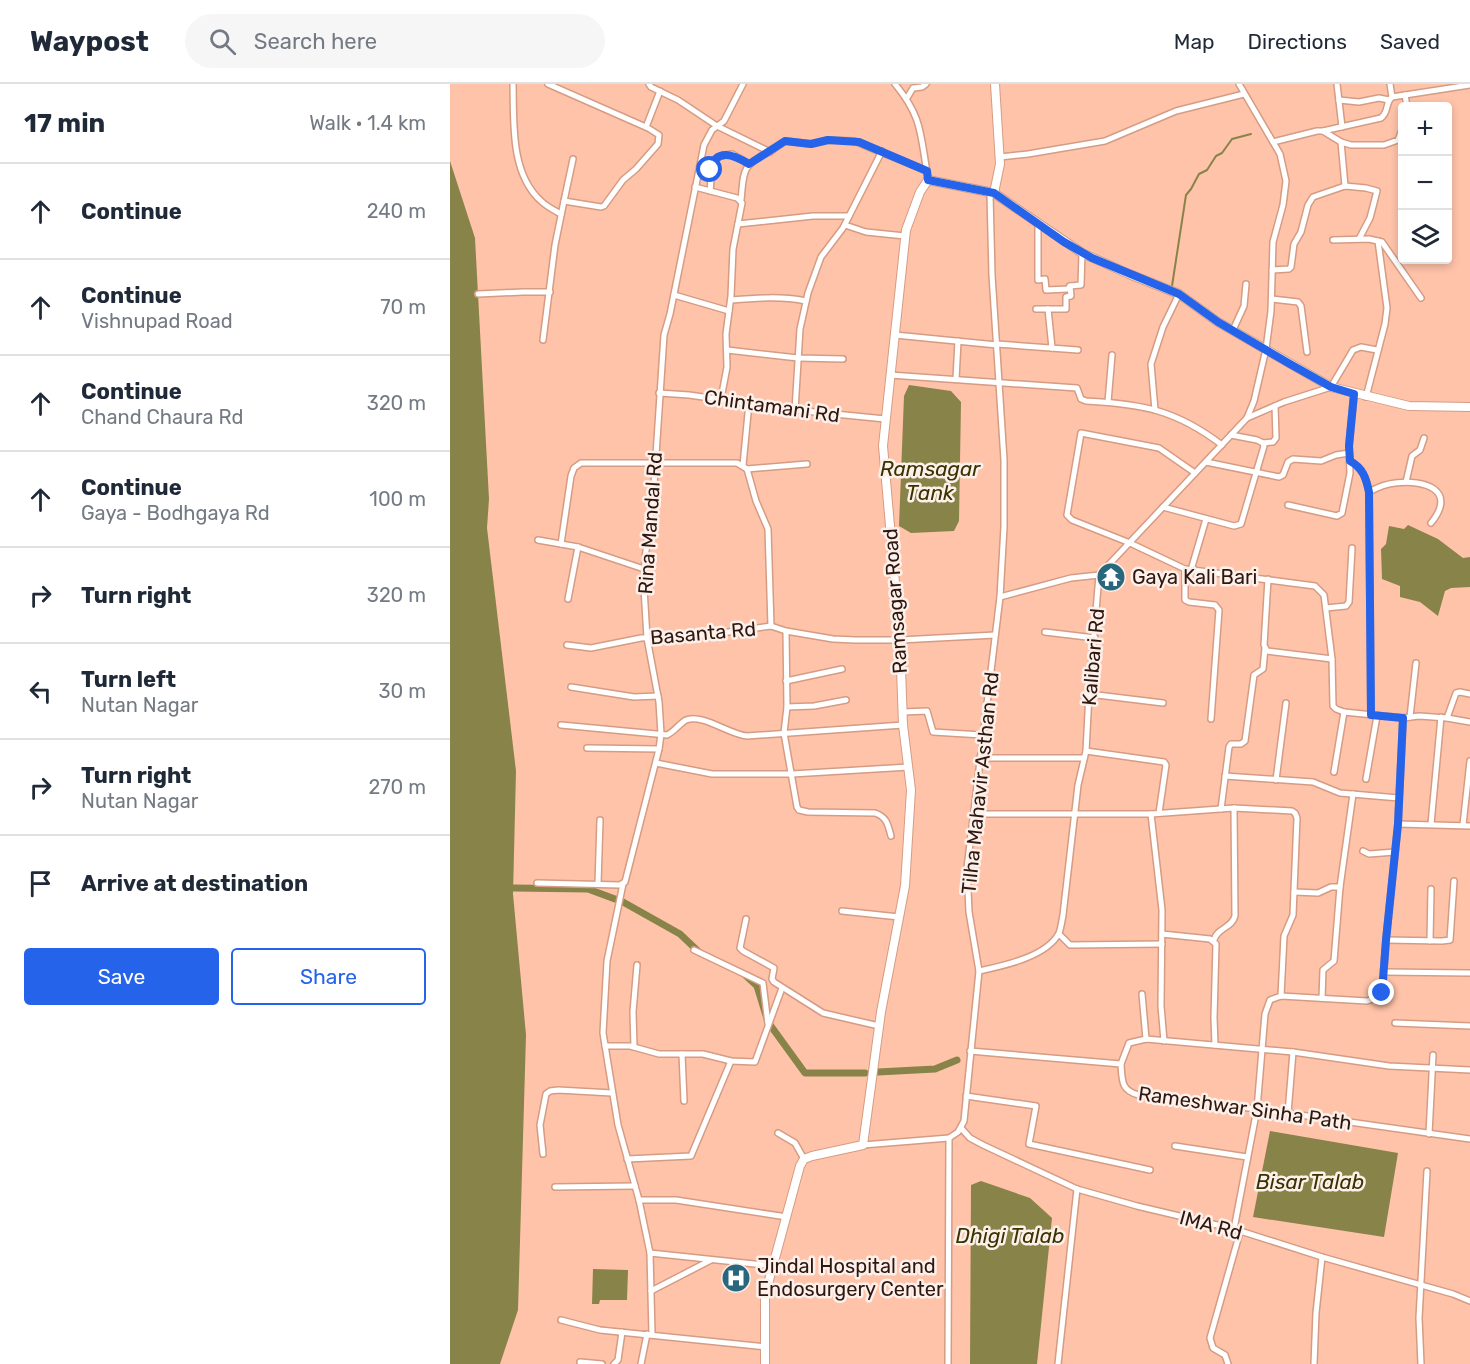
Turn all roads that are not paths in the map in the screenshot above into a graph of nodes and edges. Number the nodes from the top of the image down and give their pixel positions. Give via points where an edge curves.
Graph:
1 (513, 84) edge
2 (548, 84) edge
3 (649, 84) edge
4 (895, 84) edge
5 (926, 84) edge
6 (995, 84) edge
7 (1239, 84) edge
8 (1337, 84) edge
9 (1390, 84) edge
10 (1470, 85) edge
11 (742, 86) edge
12 (660, 92) junction
13 (1244, 94) junction
14 (1405, 95) junction
15 (907, 98) junction
16 (1390, 98) junction
17 (1339, 100) junction
18 (1406, 102) edge
19 (717, 126) junction
20 (645, 127) junction
21 (1342, 127) junction
22 (1323, 131) junction
23 (1398, 140) edge
24 (1273, 142) junction
25 (1341, 142) junction
26 (882, 151) junction
27 (770, 152) junction
28 (1000, 157) junction
29 (573, 159) dead end
30 (749, 164) junction
31 (927, 175) junction
32 (1345, 186) junction
33 (695, 187) junction
34 (710, 191) junction
35 (992, 194) junction
36 (741, 200) junction
37 (564, 201) junction
38 (561, 214) junction
39 (849, 216) junction
40 (738, 224) junction
41 (1038, 224) junction
42 (845, 225) junction
43 (905, 236) junction
44 (1359, 239) junction
45 (1333, 240) dead end
46 (1378, 241) junction
47 (1082, 253) junction
48 (1272, 270) junction
49 (1246, 284) dead end
50 (1070, 286) junction
51 (550, 292) junction
52 (478, 294) dead end
53 (1179, 294) junction
54 (674, 295) junction
55 (1421, 298) dead end
56 (1272, 299) junction
57 (731, 300) junction
58 (806, 301) junction
59 (1074, 308) dead end
60 (1036, 309) dead end
61 (1048, 309) junction
62 (1066, 309) junction
63 (729, 312) junction
64 (1233, 330) junction
65 (895, 334) junction
66 (543, 340) dead end
67 (958, 341) junction
68 (997, 344) junction
69 (1052, 348) junction
70 (1266, 349) junction
71 (727, 350) junction
72 (1078, 350) dead end
73 (1377, 350) junction
74 (1308, 352) dead end
75 (1112, 355) dead end
76 (798, 358) junction
77 (843, 359) dead end
78 (890, 375) junction
79 (956, 379) junction
80 (1000, 382) junction
81 (1331, 387) junction
82 (659, 393) junction
83 (1354, 394) junction
84 (1365, 397) junction
85 (721, 399) junction
86 (1108, 402) junction
87 (749, 403) junction
88 (1275, 406) junction
89 (1470, 407) edge
90 (795, 410) junction
91 (1155, 410) junction
92 (1247, 418) junction
93 (885, 419) junction
94 (1231, 435) junction
95 (1425, 438) dead end
96 (1263, 443) junction
97 (1222, 445) junction
98 (1349, 453) junction
99 (1350, 461) junction
100 (654, 462) junction
101 (1206, 462) junction
102 (807, 464) dead end
103 (745, 467) junction
104 (1195, 473) junction
105 (1257, 473) junction
106 (1406, 482) junction
107 (1369, 492) junction
108 (1287, 505) dead end
109 (1163, 507) junction
110 (1206, 519) junction
111 (1431, 523) dead end
112 (538, 540) dead end
113 (1130, 543) junction
114 (561, 544) junction
115 (578, 547) junction
116 (1352, 548) dead end
117 (644, 569) junction
118 (1188, 570) junction
119 (1100, 575) junction
120 (1268, 579) junction
121 (1000, 597) junction
122 (568, 599) dead end
123 (1326, 608) junction
124 (771, 626) junction
125 (786, 631) junction
126 (1045, 632) dead end
127 (995, 635) junction
128 (647, 638) junction
129 (1095, 638) junction
130 (900, 640) junction
131 (567, 645) dead end
132 (1265, 648) junction
133 (1332, 659) junction
134 (1416, 663) dead end
135 (842, 669) dead end
136 (786, 681) junction
137 (571, 687) dead end
138 (1089, 694) junction
139 (1470, 694) edge
140 (658, 696) junction
141 (846, 700) dead end
142 (1163, 703) dead end
143 (1286, 703) dead end
144 (787, 707) junction
145 (903, 712) junction
146 (1344, 712) junction
147 (1374, 716) junction
148 (1410, 717) junction
149 (1444, 717) junction
150 (1403, 718) junction
151 (1211, 719) dead end
152 (1470, 722) edge
153 (561, 725) dead end
154 (903, 725) junction
155 (784, 733) junction
156 (661, 734) junction
157 (982, 735) junction
158 (587, 748) dead end
159 (659, 749) junction
160 (1086, 751) junction
161 (980, 758) junction
162 (1084, 758) junction
163 (1470, 761) edge
164 (656, 764) junction
165 (909, 767) junction
166 (1334, 772) dead end
167 (792, 774) junction
168 (1225, 776) junction
169 (1366, 779) dead end
170 (1276, 780) junction
171 (1353, 794) junction
172 (1399, 798) junction
173 (1234, 808) junction
174 (1221, 809) junction
175 (1159, 813) junction
176 (973, 814) junction
177 (1074, 814) junction
178 (1151, 814) junction
179 (600, 820) dead end
180 (1398, 824) junction
181 (1431, 824) junction
182 (1467, 826) edge
183 (891, 836) dead end
184 (1363, 851) dead end
185 (1395, 852) junction
186 (1454, 881) dead end
187 (537, 883) dead end
188 (598, 884) junction
189 (623, 884) junction
190 (1340, 887) junction
191 (1431, 889) dead end
192 (1294, 892) junction
193 (842, 911) dead end
194 (899, 917) junction
195 (746, 919) dead end
196 (1059, 934) junction
197 (1162, 934) junction
198 (1214, 940) junction
199 (1386, 940) junction
200 (1430, 941) junction
201 (1162, 944) junction
202 (694, 950) dead end
203 (637, 965) dead end
204 (979, 971) junction
205 (1384, 972) junction
206 (1470, 973) edge
207 (782, 988) junction
208 (1142, 994) dead end
209 (1281, 996) junction
210 (1322, 998) junction
211 (1395, 1023) dead end
212 (768, 1026) junction
213 (879, 1026) junction
214 (1470, 1026) edge
215 (1146, 1039) junction
216 (1164, 1041) junction
217 (1215, 1045) junction
218 (605, 1046) junction
219 (634, 1047) junction
220 (1262, 1049) junction
221 (970, 1051) junction
222 (1293, 1052) junction
223 (682, 1054) junction
224 (1433, 1055) dead end
225 (731, 1061) junction
226 (1121, 1064) junction
227 (1432, 1069) junction
228 (1470, 1070) edge
229 (612, 1093) junction
230 (966, 1096) junction
231 (684, 1101) dead end
232 (1257, 1109) junction
233 (1288, 1113) junction
234 (961, 1128) junction
235 (778, 1133) dead end
236 (1429, 1134) junction
237 (949, 1138) junction
238 (1470, 1139) edge
239 (863, 1145) junction
240 (1175, 1146) dead end
241 (543, 1154) dead end
242 (1247, 1157) junction
243 (627, 1159) junction
244 (804, 1159) junction
245 (1150, 1170) dead end
246 (1426, 1171) dead end
247 (635, 1186) junction
248 (555, 1187) dead end
249 (1077, 1189) junction
250 (639, 1200) junction
251 (786, 1217) junction
252 (1237, 1230) junction
253 (650, 1253) junction
254 (1322, 1257) junction
255 (712, 1259) junction
256 (773, 1266) junction
257 (1421, 1285) junction
258 (651, 1291) junction
259 (1470, 1301) edge
260 (561, 1320) dead end
261 (622, 1332) junction
262 (649, 1334) junction
263 (766, 1347) junction
264 (580, 1362) dead end
265 (602, 1364) edge
266 (614, 1364) edge
267 (641, 1364) edge
268 (765, 1364) edge
269 (948, 1364) edge
270 (1058, 1364) edge
271 (1228, 1364) edge
272 (1314, 1364) edge
273 (1421, 1364) edge

1 - 38 street via 520,166 536,196
2 - 20 street
3 - 12 street
4 - 15 street
5 - 15 street via 912,88
6 - 28 street
7 - 13 street
8 - 17 street
9 - 16 street
10 - 14 street
11 - 19 street, Rina Mandal Rd via 724,121
12 - 19 street
12 - 20 street
13 - 24 street
13 - 28 street via 1176,111 1105,141
14 - 16 street
14 - 18 street
15 - 31 street via 918,120
16 - 17 street
16 - 21 street via 1381,118
17 - 21 street
19 - 27 street
19 - 33 street, Rina Mandal Rd via 706,140
20 - 37 street via 659,135 658,144 623,180 607,204 601,207
21 - 22 street
22 - 24 street
22 - 25 street
23 - 25 street via 1384,145
24 - 48 street via 1282,159 1286,181 1273,242
25 - 32 street
26 - 27 street via 854,141 828,140 811,144 785,141
26 - 31 street
26 - 39 street
27 - 30 street
28 - 35 street
29 - 37 street
30 - 34 street via 732,154 718,157 711,166
30 - 36 street
31 - 35 street
31 - 43 street, Ramsagar Road
32 - 44 street via 1377,191
32 - 48 street via 1313,197 1294,244 1291,267
33 - 34 street
33 - 54 street, Rina Mandal Rd
34 - 36 street
35 - 41 street
35 - 68 street, Tilha Mahavir Asthan Rd
36 - 40 street
37 - 38 street
38 - 51 street
39 - 40 street
39 - 42 street
40 - 57 street
41 - 47 street
41 - 50 street via 1038,280 1045,279 1046,290
42 - 43 street via 860,231
42 - 58 street via 821,257
43 - 65 street, Ramsagar Road
44 - 45 street
44 - 46 street
46 - 55 street via 1385,245
46 - 73 street via 1387,308
47 - 50 street via 1081,285
47 - 53 street
48 - 56 street
49 - 64 street via 1244,306
50 - 62 street via 1071,296 1065,297
51 - 52 street
51 - 66 street
53 - 64 street
53 - 91 street via 1151,364
54 - 63 street
54 - 82 street, Rina Mandal Rd via 664,335
56 - 70 street
56 - 74 street via 1298,302 1301,306
57 - 58 street
57 - 63 street
58 - 76 street
59 - 62 street
60 - 61 street
61 - 62 street
61 - 69 street
63 - 71 street
64 - 70 street
65 - 67 street
65 - 78 street, Ramsagar Road
67 - 68 street
67 - 79 street
68 - 69 street
68 - 80 street, Tilha Mahavir Asthan Rd
69 - 72 street
70 - 81 street
70 - 92 street
71 - 76 street
71 - 85 street
73 - 81 street via 1353,350
73 - 84 street
75 - 86 street
76 - 77 street
76 - 90 street
78 - 79 street
78 - 93 street, Ramsagar Road
79 - 80 street
80 - 86 street via 1073,387 1081,399
80 - 121 street, Tilha Mahavir Asthan Rd via 1004,519
81 - 83 street
81 - 88 street
82 - 85 street, Chintamani Rd
82 - 100 street, Rina Mandal Rd
83 - 84 street
83 - 98 street
84 - 89 street via 1409,406
85 - 87 street, Chintamani Rd
86 - 91 street
87 - 90 street, Chintamani Rd
87 - 103 street
88 - 92 street
88 - 96 street via 1276,438
90 - 93 street, Chintamani Rd
91 - 97 street via 1193,424
92 - 94 street
93 - 130 street, Ramsagar Road via 883,446
94 - 96 street
94 - 97 street
95 - 106 street via 1412,456
96 - 105 street
97 - 101 street
98 - 99 street
98 - 105 street via 1321,461 1293,459 1279,477
99 - 107 street via 1365,475
99 - 108 street via 1340,516
100 - 103 street via 737,463
100 - 114 street via 577,465 571,476
100 - 117 street, Rina Mandal Rd
101 - 104 street
101 - 105 street
102 - 103 street
103 - 124 street via 768,529
104 - 109 street
104 - 113 street via 1159,448 1081,433 1067,515
105 - 110 street via 1239,526
106 - 107 street
106 - 111 street via 1427,485 1439,494 1442,506
107 - 147 street
109 - 110 street
109 - 113 street
110 - 118 street
112 - 114 street
113 - 118 street
113 - 119 street
114 - 115 street
115 - 117 street
115 - 122 street
116 - 123 street via 1349,602 1346,606
117 - 128 street, Rina Mandal Rd
118 - 120 street
118 - 151 street via 1185,600 1215,605 1219,610
119 - 121 street via 1071,578
119 - 129 street, Kalibari Rd
120 - 123 street via 1315,586 1324,595
120 - 132 street
121 - 127 street, Tilha Mahavir Asthan Rd
123 - 133 street
124 - 125 street, Basanta Rd
124 - 128 street, Basanta Rd
125 - 130 street, Basanta Rd via 833,639
125 - 136 street
126 - 129 street
127 - 130 street, Basanta Rd
127 - 157 street, Tilha Mahavir Asthan Rd
128 - 131 street, Basanta Rd via 591,648
128 - 140 street, Rina Mandal Rd
129 - 138 street, Kalibari Rd
130 - 145 street, Ramsagar Road
132 - 133 street
132 - 168 street via 1263,669 1254,675 1245,741 1229,747
133 - 146 street via 1333,706
134 - 148 street
135 - 136 street
136 - 144 street
137 - 140 street via 634,697
138 - 142 street
138 - 160 street, Kalibari Rd
139 - 149 street via 1456,693
140 - 156 street, Rina Mandal Rd
141 - 144 street
143 - 170 street
144 - 155 street
145 - 154 street, Ramsagar Road
145 - 157 street via 927,711 933,732
146 - 147 street
146 - 166 street
147 - 150 street
147 - 169 street
148 - 149 street
148 - 150 street
149 - 152 street
149 - 181 street
150 - 172 street
153 - 156 street
154 - 155 street
154 - 165 street, Ramsagar Road
155 - 156 street via 743,736 693,719 684,721 669,735
155 - 167 street
156 - 159 street, Rina Mandal Rd
157 - 161 street, Tilha Mahavir Asthan Rd
158 - 159 street
159 - 164 street, Rina Mandal Rd
160 - 162 street, Kalibari Rd
160 - 175 street via 1164,762
161 - 162 street
161 - 176 street, Tilha Mahavir Asthan Rd
162 - 177 street, Kalibari Rd
163 - 182 street
164 - 167 street via 700,773
164 - 189 street, Rina Mandal Rd
165 - 167 street
165 - 194 street, Ramsagar Road via 907,868
167 - 183 street via 799,810 883,815
168 - 170 street
168 - 174 street
170 - 171 street via 1320,783 1330,791
171 - 172 street
171 - 190 street
172 - 180 street
173 - 174 street
173 - 192 street via 1295,813
173 - 198 street via 1235,915
174 - 175 street
175 - 178 street
176 - 177 street
176 - 204 street, Tilha Mahavir Asthan Rd via 967,891
177 - 178 street
177 - 196 street, Kalibari Rd
178 - 197 street
179 - 188 street
180 - 181 street
180 - 185 street
181 - 182 street
184 - 185 street
185 - 199 street
186 - 200 street via 1450,940
187 - 188 street
188 - 189 street
189 - 218 street, Rina Mandal Rd via 607,961
190 - 192 street
190 - 210 street via 1334,961 1323,970
191 - 200 street
192 - 209 street via 1293,915 1284,936
193 - 194 street
194 - 213 street, Ramsagar Road
195 - 207 street via 741,950 774,968 772,980
196 - 201 street via 1070,945
196 - 204 street via 1042,951
197 - 198 street
197 - 201 street
198 - 217 street
199 - 200 street
199 - 205 street
201 - 216 street
202 - 212 street via 763,984
203 - 219 street
204 - 221 street, Tilha Mahavir Asthan Rd
205 - 206 street
205 - 210 street via 1379,998
207 - 212 street
207 - 213 street via 823,1012
208 - 215 street
209 - 210 street
209 - 220 street via 1266,1006
211 - 214 street
212 - 225 street via 755,1062
213 - 239 street, Ramsagar Road
215 - 216 street
215 - 226 street via 1129,1043
216 - 217 street
217 - 220 street
218 - 219 street
218 - 229 street, Rina Mandal Rd
219 - 223 street via 659,1054
220 - 222 street
220 - 232 street
221 - 226 street, Rameshwar Sinha Path
221 - 230 street, Tilha Mahavir Asthan Rd
222 - 227 street
222 - 233 street
223 - 225 street
223 - 231 street
224 - 227 street
225 - 243 street via 691,1156
226 - 232 street, Rameshwar Sinha Path via 1122,1083 1131,1093
227 - 228 street
227 - 236 street
229 - 241 street via 558,1090 546,1094 540,1125
229 - 243 street, Rina Mandal Rd
230 - 234 street, Tilha Mahavir Asthan Rd
230 - 245 street via 1036,1106 1029,1144
232 - 233 street, Rameshwar Sinha Path
232 - 242 street
233 - 236 street, Rameshwar Sinha Path
234 - 237 street
234 - 249 street, IMA Rd via 983,1146
235 - 244 street via 795,1143
236 - 238 street, Rameshwar Sinha Path
237 - 239 street
237 - 269 street
239 - 244 street
240 - 242 street
242 - 252 street
243 - 247 street, Rina Mandal Rd
244 - 251 street
246 - 257 street
247 - 248 street
247 - 250 street, Rina Mandal Rd
249 - 252 street, IMA Rd
249 - 270 street
250 - 251 street via 675,1200
250 - 253 street, Rina Mandal Rd
251 - 256 street
252 - 254 street, IMA Rd
252 - 271 street via 1210,1338 1213,1348 1225,1355
253 - 255 street
253 - 258 street, Rina Mandal Rd
254 - 257 street, IMA Rd
254 - 272 street
255 - 256 street
255 - 258 street
256 - 263 street via 765,1295
257 - 259 street, IMA Rd
257 - 273 street
258 - 262 street, Rina Mandal Rd
260 - 261 street
261 - 262 street
261 - 266 street
262 - 263 street
262 - 267 street, Rina Mandal Rd
263 - 268 street
264 - 265 street

